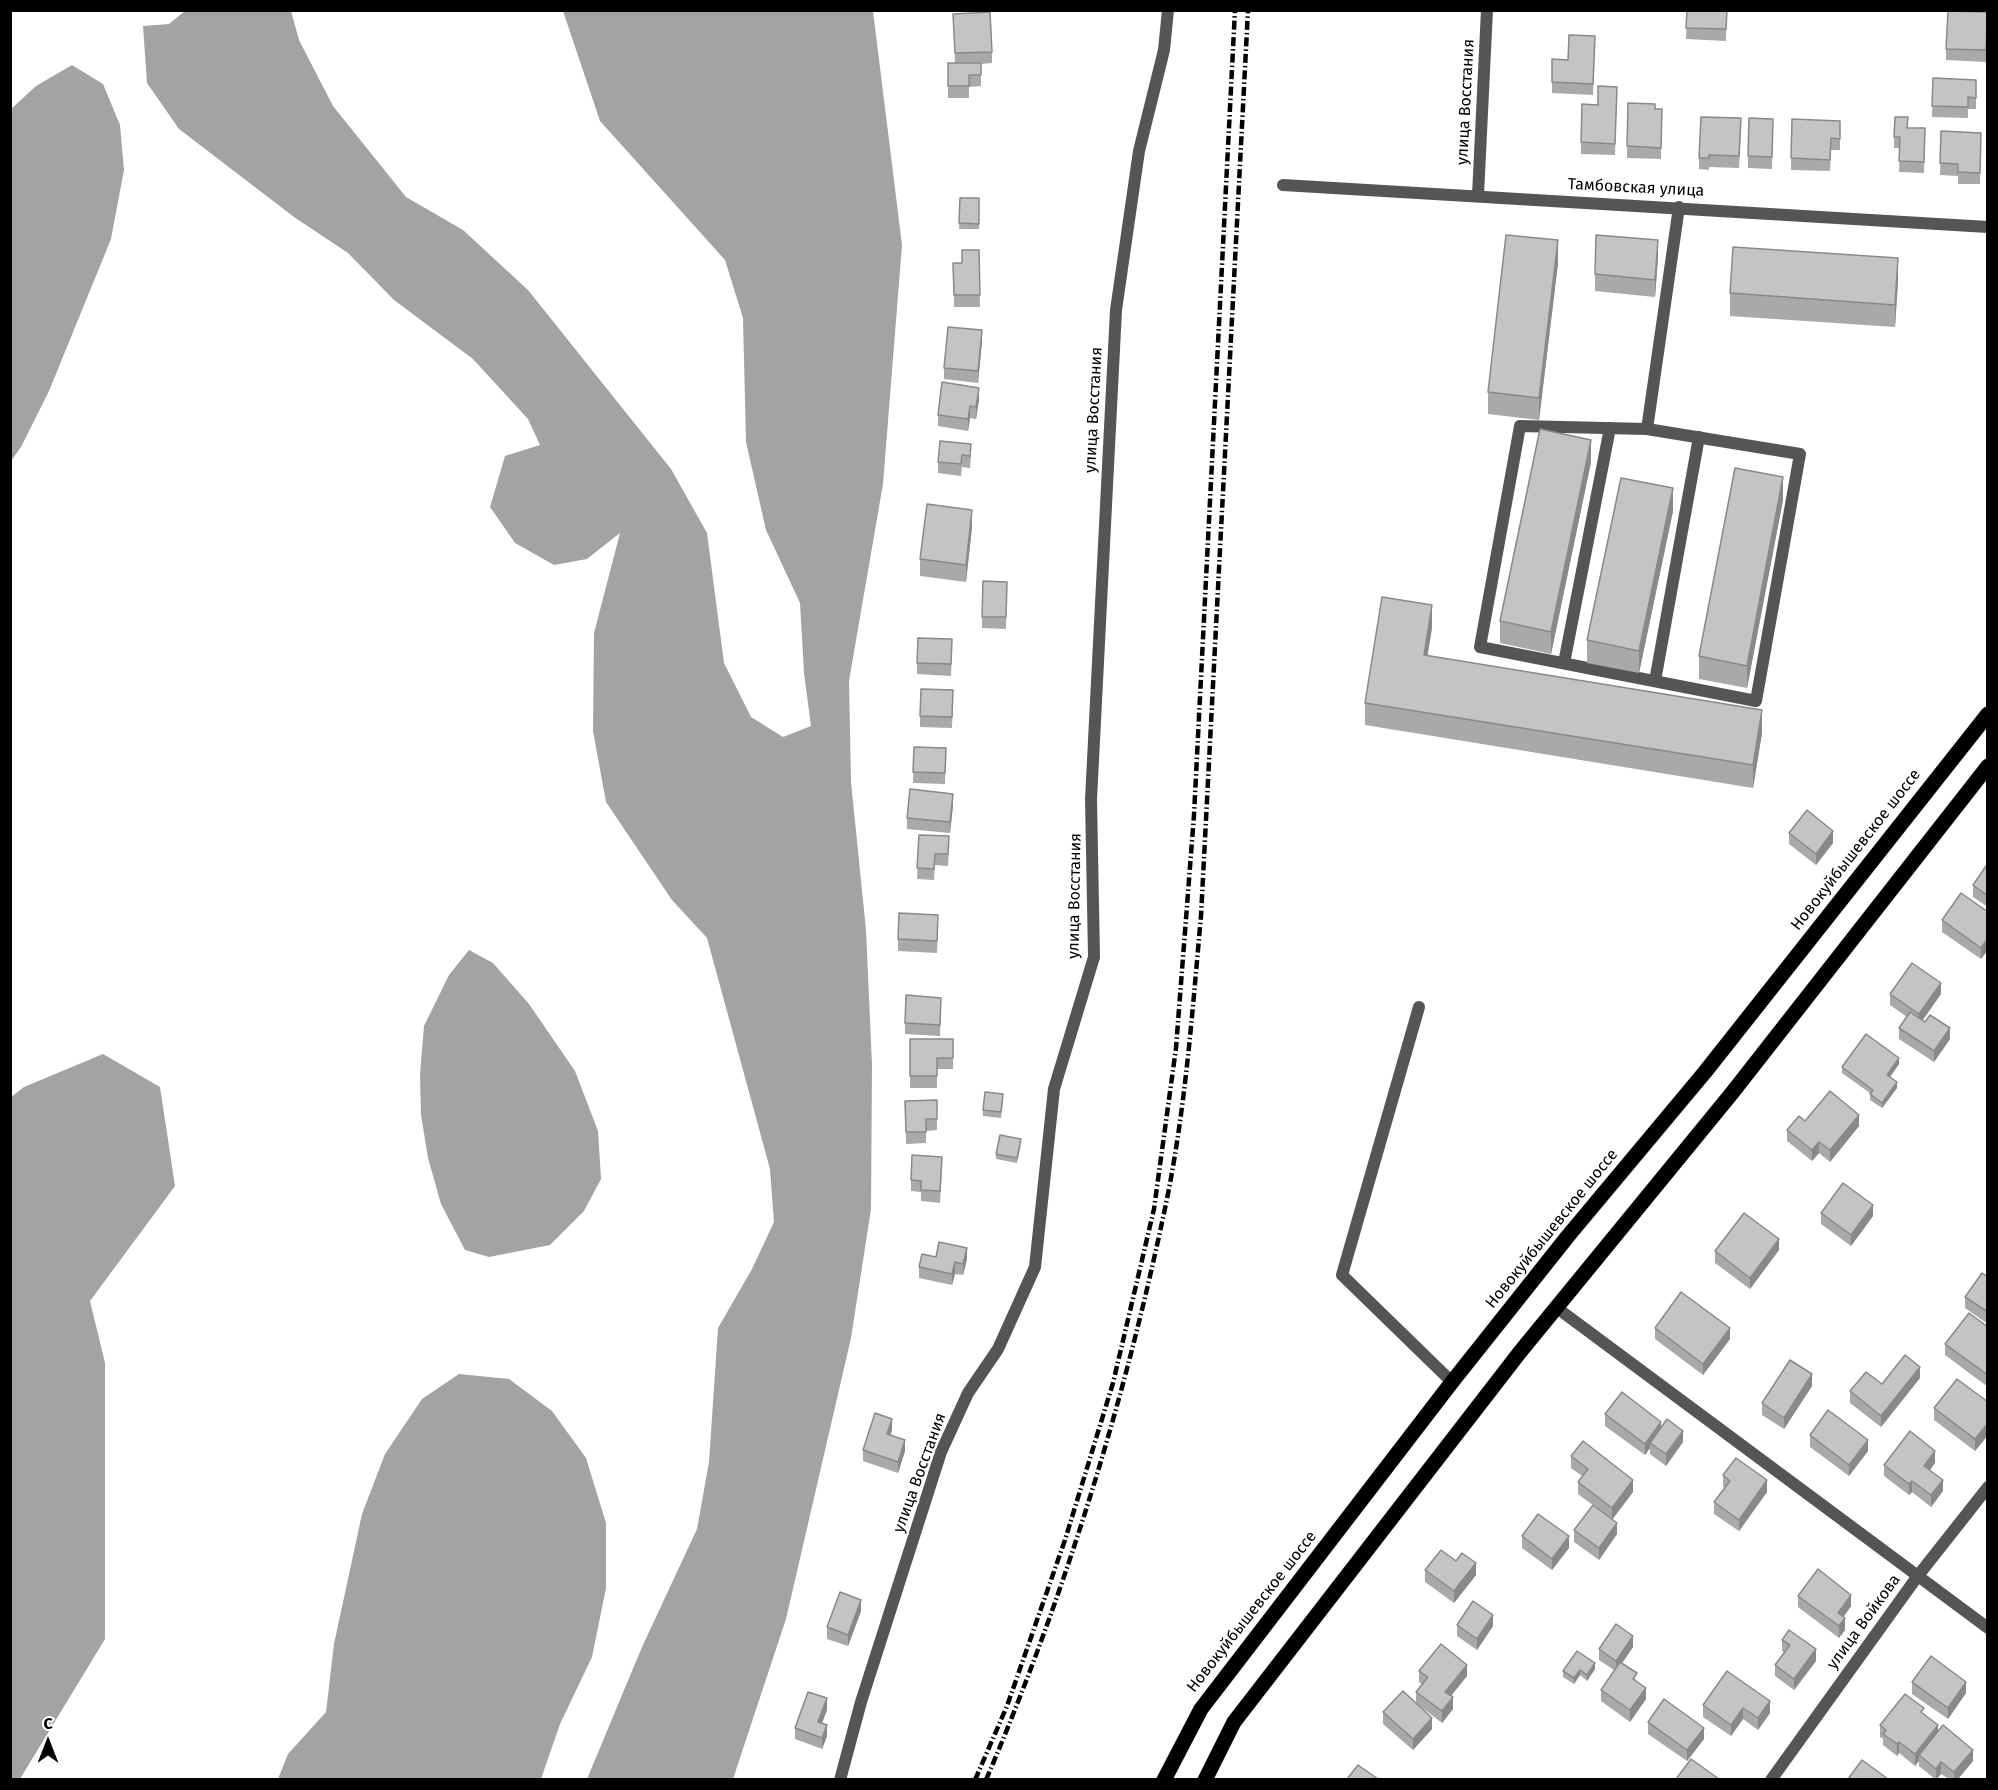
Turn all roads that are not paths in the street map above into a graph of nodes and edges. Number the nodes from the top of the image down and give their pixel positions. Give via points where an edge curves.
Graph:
1 (1168, 10) edge
2 (1487, 10) edge
3 (1283, 185) dead end
4 (1478, 195) junction
5 (1679, 207) junction
6 (1988, 227) edge
7 (1610, 428) junction
8 (1647, 429) junction
9 (1700, 437) junction
10 (1564, 663) junction
11 (1655, 681) junction
12 (1988, 714) edge
13 (1988, 766) edge
14 (1419, 1007) dead end
15 (1557, 1308) junction
16 (1452, 1382) junction
17 (1988, 1487) edge
18 (1917, 1577) junction
19 (1988, 1628) edge
20 (840, 1779) edge
21 (1164, 1779) edge
22 (1205, 1779) edge
23 (1771, 1779) edge

1 - 20 street, улица Восстания via 1164,50 1139,151 1116,310 1091,800 1094,957 1054,1089 1035,1267 998,1349 968,1393 941,1452
2 - 4 street, улица Восстания
3 - 4 street, Тамбовская улица
4 - 5 street, Тамбовская улица
5 - 6 street, Тамбовская улица
5 - 8 street
7 - 8 street
7 - 10 street
7 - 10 street via 1520,426 1480,647
8 - 9 street
9 - 11 street
9 - 11 street via 1800,454 1756,700
10 - 11 street
12 - 16 main road, Новокуйбышевское шоссе via 1705,1072
13 - 15 main road
14 - 16 street via 1342,1275
15 - 18 street
15 - 22 main road via 1234,1722
16 - 21 main road, Новокуйбышевское шоссе via 1201,1708
17 - 18 street, улица Войкова
18 - 19 street
18 - 23 street, улица Войкова

